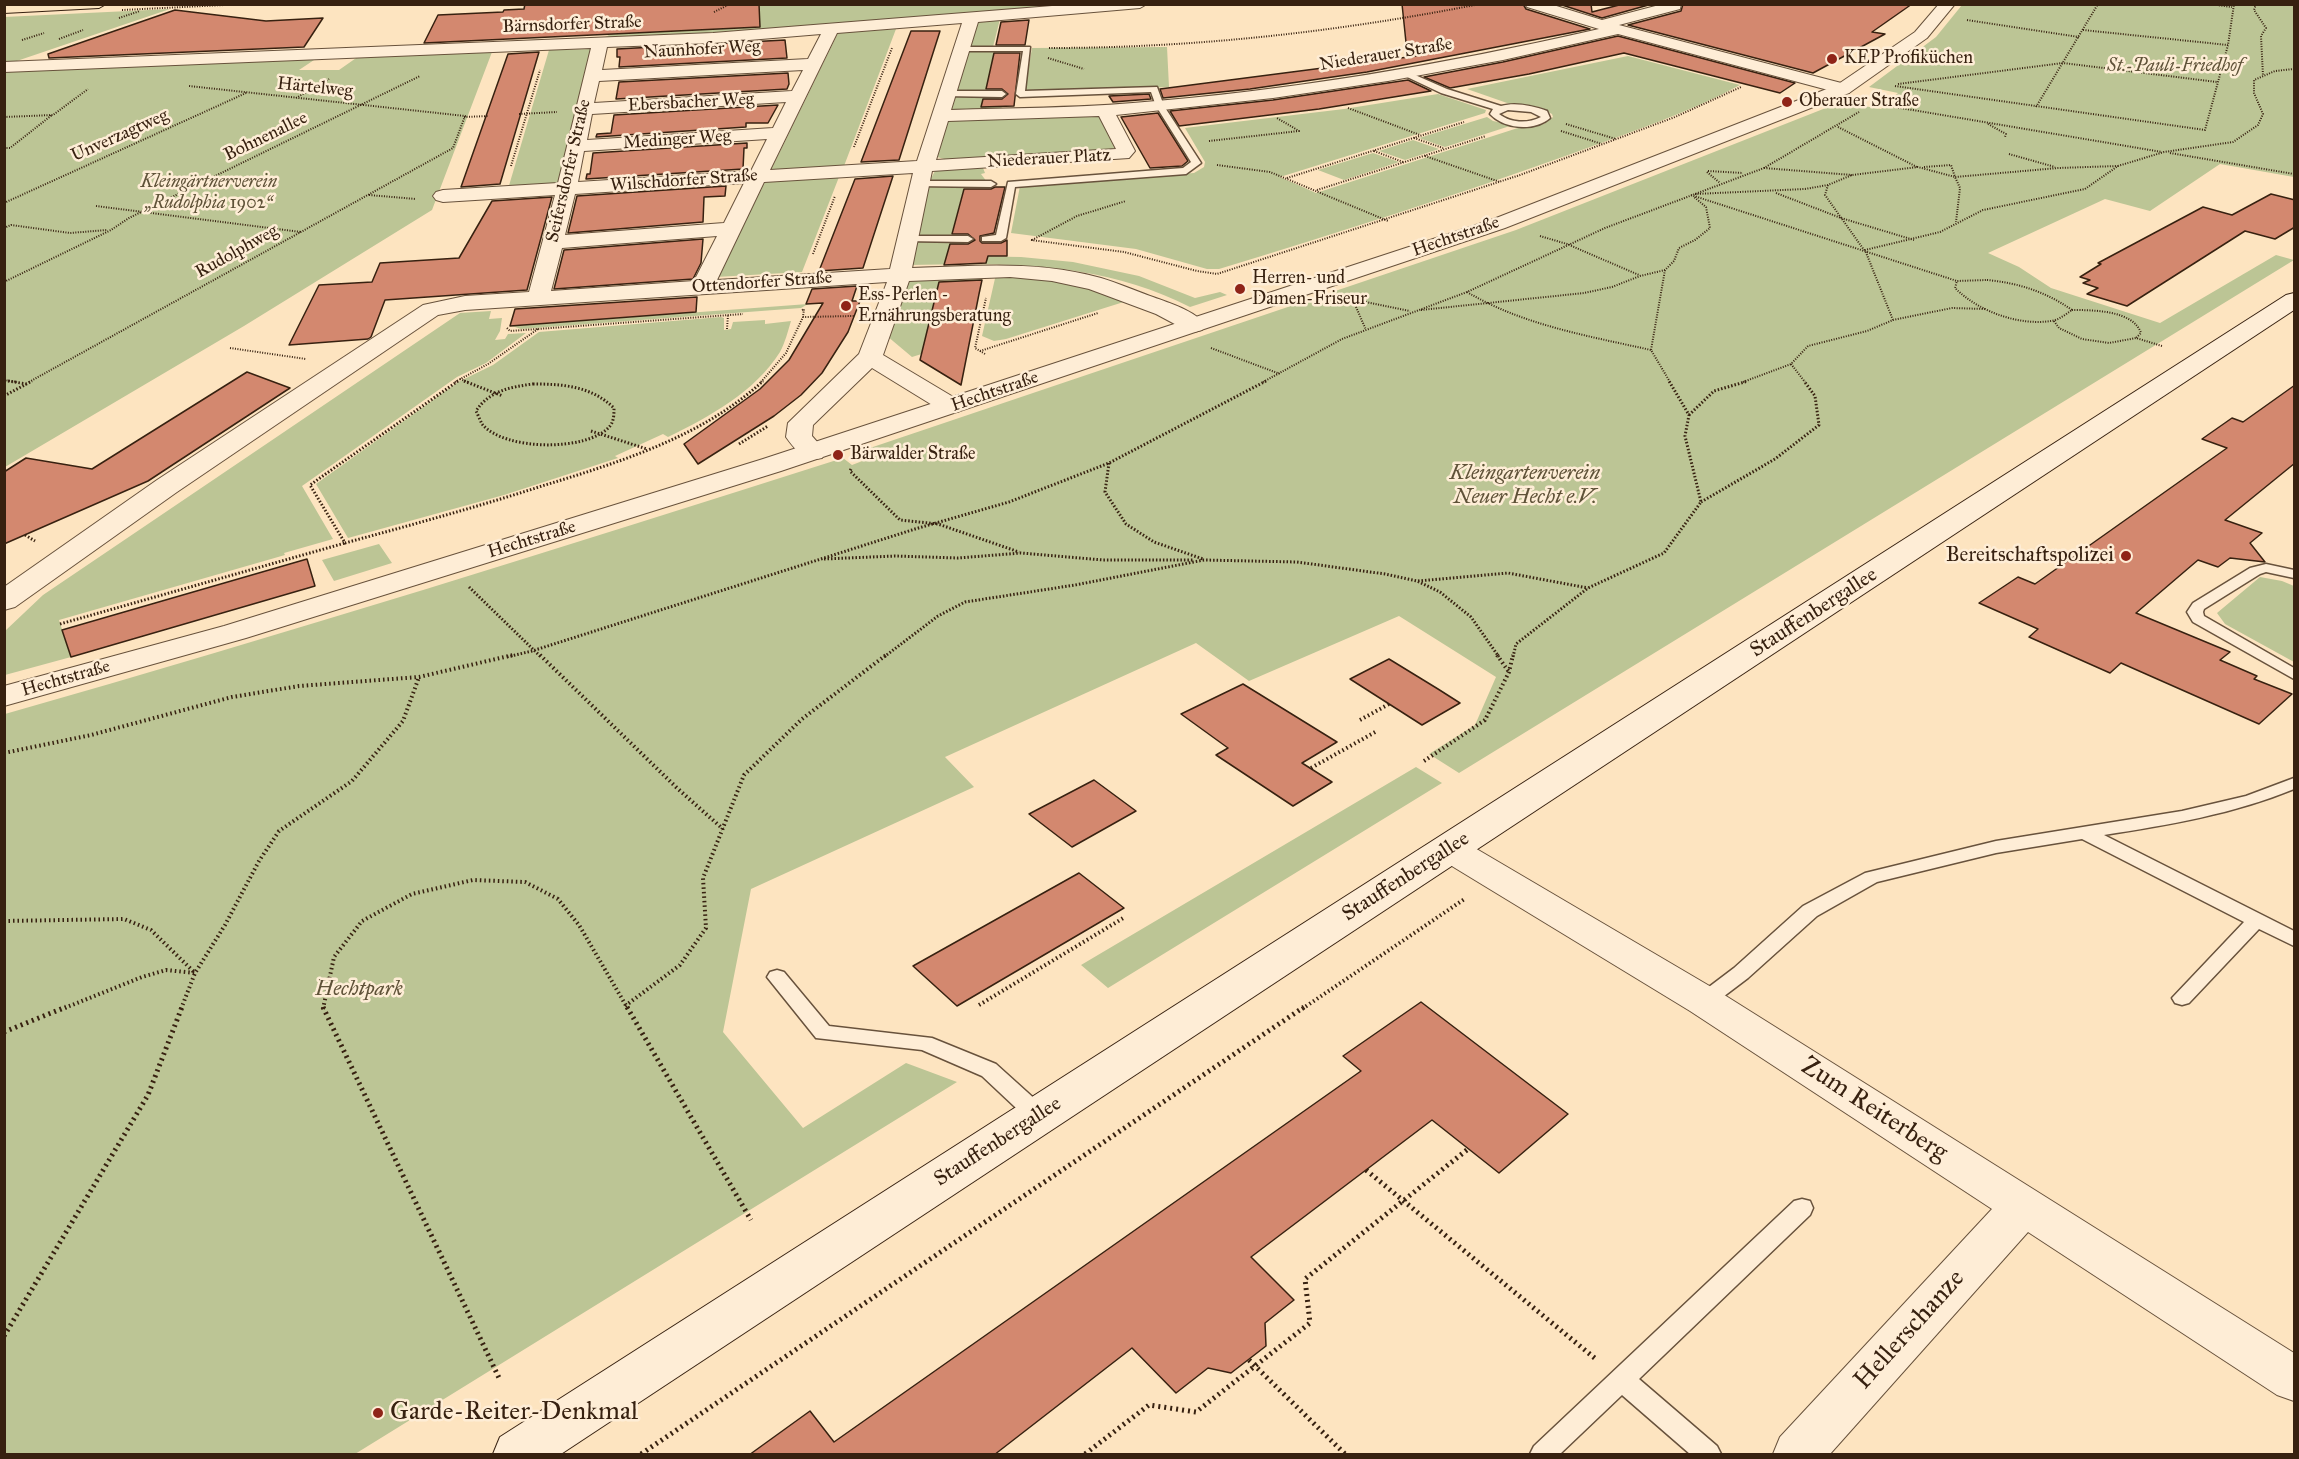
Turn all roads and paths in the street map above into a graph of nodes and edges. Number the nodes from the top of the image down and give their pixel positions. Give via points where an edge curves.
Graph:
1 (99, 4) edge
2 (1140, 4) edge
3 (1480, 4) edge
4 (1533, 4) edge
5 (1947, 4) edge
6 (2098, 4) edge
7 (2209, 4) edge
8 (2256, 4) edge
9 (1675, 6) edge
10 (2233, 6) edge
11 (4, 9) edge
12 (146, 9) dead end
13 (971, 18) junction
14 (1960, 20) dead end
15 (110, 21) dead end
16 (1600, 25) junction
17 (89, 28) dead end
18 (831, 30) junction
19 (1616, 30) junction
20 (2083, 30) junction
21 (2079, 37) junction
22 (57, 39) dead end
23 (600, 44) junction
24 (548, 45) junction
25 (2228, 45) junction
26 (474, 48) junction
27 (961, 49) junction
28 (1027, 49) junction
29 (2062, 63) junction
30 (814, 64) junction
31 (4, 67) edge
32 (2295, 69) edge
33 (1406, 73) junction
34 (335, 75) dead end
35 (592, 76) junction
36 (2263, 76) junction
37 (2217, 82) junction
38 (1744, 85) dead end
39 (183, 86) dead end
40 (89, 88) dead end
41 (1843, 89) junction
42 (247, 93) junction
43 (947, 94) junction
44 (1011, 94) junction
45 (798, 96) junction
46 (296, 98) junction
47 (362, 105) junction
48 (1160, 106) junction
49 (1868, 106) dead end
50 (1344, 107) dead end
51 (2036, 107) junction
52 (583, 109) junction
53 (1106, 110) junction
54 (1498, 110) junction
55 (1860, 111) dead end
56 (519, 114) dead end
57 (527, 114) junction
58 (53, 115) junction
59 (489, 116) dead end
60 (940, 116) junction
61 (1273, 116) dead end
62 (4, 117) edge
63 (464, 117) junction
64 (1546, 118) junction
65 (1984, 122) junction
66 (1536, 123) junction
67 (1524, 124) junction
68 (1837, 127) junction
69 (779, 133) junction
70 (1421, 135) junction
71 (2005, 136) dead end
72 (1413, 138) junction
73 (1617, 140) junction
74 (1611, 142) junction
75 (1185, 144) junction
76 (1620, 144) dead end
77 (1603, 145) junction
78 (575, 146) junction
79 (4, 148) edge
80 (1445, 149) junction
81 (1373, 150) junction
82 (2164, 152) junction
83 (2009, 154) dead end
84 (1425, 156) junction
85 (1405, 162) junction
86 (1196, 163) junction
87 (2118, 166) junction
88 (1918, 167) junction
89 (1764, 168) junction
90 (2058, 168) junction
91 (2295, 174) edge
92 (922, 175) junction
93 (1852, 175) junction
94 (757, 177) junction
95 (1955, 177) junction
96 (1287, 178) junction
97 (1501, 182) junction
98 (991, 184) dead end
99 (1828, 185) junction
100 (567, 188) junction
101 (1317, 190) junction
102 (504, 192) junction
103 (1774, 192) junction
104 (369, 195) junction
105 (1691, 195) junction
106 (434, 198) joint
107 (1132, 199) dead end
108 (4, 203) edge
109 (96, 206) dead end
110 (141, 212) junction
111 (1841, 218) junction
112 (1388, 220) junction
113 (1956, 222) junction
114 (4, 228) edge
115 (731, 229) junction
116 (111, 230) junction
117 (302, 232) junction
118 (1001, 238) junction
119 (908, 239) junction
120 (968, 239) dead end
121 (986, 239) dead end
122 (1031, 240) junction
123 (1914, 240) junction
124 (552, 242) junction
125 (1567, 244) junction
126 (1864, 250) junction
127 (1665, 270) junction
128 (990, 271) junction
129 (900, 274) junction
130 (1640, 276) junction
131 (1958, 281) junction
132 (4, 282) edge
133 (702, 287) junction
134 (1467, 292) junction
135 (1344, 296) dead end
136 (538, 298) junction
137 (1141, 299) junction
138 (514, 300) junction
139 (1353, 300) junction
140 (2295, 300) edge
141 (1483, 303) junction
142 (1987, 309) junction
143 (794, 310) dead end
144 (2072, 310) junction
145 (1412, 312) junction
146 (746, 314) dead end
147 (728, 315) junction
148 (861, 316) dead end
149 (803, 317) junction
150 (1893, 320) junction
151 (2054, 321) junction
152 (538, 329) junction
153 (1048, 329) junction
154 (727, 330) dead end
155 (1366, 330) junction
156 (1053, 332) dead end
157 (1197, 334) junction
158 (2136, 338) junction
159 (998, 345) junction
160 (2162, 346) dead end
161 (230, 348) dead end
162 (1004, 348) dead end
163 (1651, 350) junction
164 (980, 351) junction
165 (985, 354) dead end
166 (870, 357) junction
167 (1791, 364) junction
168 (348, 365) junction
169 (1280, 374) junction
170 (460, 379) junction
171 (4, 380) edge
172 (27, 384) junction
173 (494, 393) junction
174 (4, 396) edge
175 (503, 396) dead end
176 (951, 406) junction
177 (1689, 414) junction
178 (591, 431) dead end
179 (600, 434) junction
180 (648, 449) junction
181 (813, 452) junction
182 (1109, 463) junction
183 (854, 464) dead end
184 (1701, 502) junction
185 (938, 524) junction
186 (25, 535) dead end
187 (35, 541) dead end
188 (345, 543) junction
189 (1021, 553) junction
190 (819, 559) junction
191 (1204, 560) junction
192 (2295, 574) edge
193 (1417, 581) junction
194 (466, 585) dead end
195 (1588, 588) junction
196 (4, 601) edge
197 (60, 624) dead end
198 (532, 651) junction
199 (1509, 672) junction
200 (2295, 674) edge
201 (420, 677) junction
202 (4, 696) edge
203 (1389, 704) dead end
204 (1360, 720) dead end
205 (1377, 731) dead end
206 (4, 753) edge
207 (1424, 760) dead end
208 (1311, 768) dead end
209 (2295, 783) edge
210 (723, 829) junction
211 (2083, 832) junction
212 (1450, 849) junction
213 (1497, 877) junction
214 (1125, 917) dead end
215 (2257, 920) junction
216 (4, 921) edge
217 (2295, 939) edge
218 (195, 973) junction
219 (777, 977) dead end
220 (2182, 998) dead end
221 (1704, 1001) junction
222 (979, 1005) dead end
223 (625, 1006) junction
224 (4, 1032) edge
225 (1039, 1116) junction
226 (1468, 1149) dead end
227 (1366, 1170) dead end
228 (1404, 1202) junction
229 (2023, 1206) junction
230 (1802, 1208) dead end
231 (751, 1220) dead end
232 (4, 1336) edge
233 (1249, 1359) dead end
234 (1256, 1367) junction
235 (2295, 1379) edge
236 (500, 1380) dead end
237 (1623, 1381) junction
238 (518, 1455) edge
239 (641, 1455) edge
240 (1085, 1455) edge
241 (1345, 1455) edge
242 (1543, 1455) edge
243 (1708, 1455) edge
244 (1798, 1455) edge

1 - 11 main road
2 - 13 street, Bärnsdorfer Straße
3 - 28 path via 1282,36 1152,47
4 - 16 street
5 - 41 street, Hechtstraße via 1921,35
6 - 20 path
7 - 10 path
8 - 36 path via 2254,10 2266,28 2262,36
9 - 16 street
10 - 25 path
12 - 15 path
13 - 18 street, Bärnsdorfer Straße
13 - 27 street
14 - 21 path
16 - 19 street
17 - 22 path
18 - 23 street, Bärnsdorfer Straße
18 - 30 street
19 - 33 street, Niederauer Straße
19 - 41 street
20 - 21 path
20 - 25 path
21 - 29 path
23 - 24 street, Bärnsdorfer Straße
23 - 35 street, Seifersdorfer Straße
24 - 26 street, Bärnsdorfer Straße
24 - 57 path
25 - 37 path
26 - 31 street, Bärnsdorfer Straße
26 - 47 path, Bohnenallee
27 - 28 lane
27 - 43 street
28 - 44 lane
29 - 37 path
29 - 51 path
29 - 51 path via 1888,85
30 - 35 street, Naunhofer Weg
30 - 45 street
32 - 36 path
33 - 48 street, Niederauer Straße
33 - 54 lane
34 - 46 path
35 - 52 street, Seifersdorfer Straße
36 - 82 path via 2253,80 2263,114 2258,126 2233,142
37 - 51 path via 2205,130
38 - 73 path
39 - 42 path, Härtelweg
40 - 58 path
41 - 157 street, Hechtstraße via 1498,224
42 - 46 path, Härtelweg
42 - 108 path, Unverzagtweg
43 - 44 lane
43 - 60 street
44 - 48 lane via 1154,89
45 - 52 street, Ebersbacher Weg
45 - 69 street
46 - 47 path, Härtelweg
47 - 63 path, Härtelweg
47 - 110 path, Bohnenallee
48 - 53 street
48 - 75 lane
49 - 65 path via 1872,103
50 - 70 path
52 - 57 path
52 - 78 street, Seifersdorfer Straße
53 - 60 street
53 - 92 street, Niederauer Platz via 1126,151 1122,154
54 - 64 lane via 1532,109 1544,113
54 - 67 lane via 1495,116 1503,121
54 - 70 path
55 - 68 path
56 - 57 path
57 - 102 path
58 - 62 path
58 - 79 path via 10,148
59 - 63 path, Härtelweg
60 - 92 street
61 - 75 path via 1299,131
63 - 104 path, Rudolphweg via 453,148
64 - 66 lane
64 - 73 path
65 - 71 path
65 - 82 path
66 - 67 lane
66 - 77 path
67 - 80 path
68 - 88 path
68 - 89 path
69 - 78 street, Medinger Weg
69 - 94 street
70 - 72 path
72 - 80 path
72 - 81 path
73 - 74 path
74 - 76 path
74 - 77 path
75 - 86 lane
77 - 97 path
78 - 100 street, Seifersdorfer Straße
80 - 84 path
81 - 85 path
81 - 96 path
82 - 87 path
82 - 91 path
83 - 90 path
84 - 85 path
84 - 97 path
85 - 101 path
86 - 96 path via 1227,165
86 - 118 lane via 1186,171 1009,184
87 - 90 path
87 - 113 path via 2085,189 1983,210
88 - 93 path
88 - 95 path
88 - 95 path via 1951,165
89 - 93 path
89 - 105 path
90 - 95 path
92 - 94 street, Wilschdorfer Straße
92 - 98 lane
92 - 119 street
93 - 99 path
94 - 100 street, Wilschdorfer Straße
94 - 115 street
95 - 113 path via 1960,188
96 - 101 path
97 - 112 path
99 - 103 path
99 - 111 path via 1825,195
100 - 102 street, Wilschdorfer Straße
100 - 124 street, Seifersdorfer Straße
101 - 112 path
102 - 106 street, Wilschdorfer Straße
103 - 105 path
103 - 111 path
104 - 106 path
104 - 117 path, Rudolphweg
105 - 125 path
105 - 126 path
105 - 127 path via 1706,207 1710,228 1679,248
107 - 122 path via 1078,214
109 - 110 path
110 - 116 path, Bohnenallee
110 - 117 path
111 - 123 path
111 - 126 path
112 - 122 path via 1217,274 1102,248
113 - 123 path
114 - 116 path via 12,225 70,233
115 - 124 street
115 - 133 street
116 - 132 path, Bohnenallee
117 - 172 path, Rudolphweg
118 - 121 lane
118 - 122 path
119 - 120 lane
119 - 129 street
123 - 126 path
124 - 136 street, Seifersdorfer Straße
125 - 130 path
125 - 134 path
126 - 131 path
126 - 150 path
127 - 130 path
127 - 163 path
128 - 129 street, Ottendorfer Straße
128 - 137 street, Ottendorfer Straße via 1073,278
128 - 164 path via 975,348
129 - 133 street, Ottendorfer Straße
129 - 166 street
130 - 141 path via 1584,293
131 - 142 path via 1955,288 1961,295
131 - 144 path via 1983,280 2023,287 2059,300
133 - 136 street, Ottendorfer Straße
134 - 141 path
134 - 145 path
135 - 139 path
136 - 138 street, Ottendorfer Straße
137 - 153 path
137 - 157 street, Ottendorfer Straße
138 - 152 path via 507,328
138 - 168 street, Ottendorfer Straße via 431,310
139 - 145 path
139 - 155 path
140 - 212 street, Stauffenbergallee
141 - 145 path
141 - 163 path via 1542,323
142 - 150 path via 1952,308
142 - 151 path via 2007,316
143 - 149 path via 804,309
144 - 151 path
144 - 158 path via 2121,316 2139,327
145 - 155 path
146 - 147 path
147 - 152 path
147 - 154 path
148 - 149 path
149 - 180 path via 788,350 753,390 700,424
150 - 167 path via 1808,346
151 - 158 path via 2070,334 2097,342 2118,343
152 - 170 path
153 - 156 path
153 - 159 path
155 - 169 path
157 - 169 path
157 - 176 street, Hechtstraße
158 - 160 path
159 - 162 path
159 - 164 path
161 - 168 path
163 - 177 path
164 - 165 path
166 - 176 street
166 - 181 street via 801,423 799,437
167 - 177 path via 1714,391
167 - 184 path via 1815,396 1819,425 1775,459
168 - 196 street
169 - 182 path
170 - 173 path
170 - 188 path via 310,485
171 - 172 path
172 - 174 path, Rudolphweg
173 - 175 path
173 - 179 path via 533,384 588,390 614,408 610,426
173 - 179 path via 476,411 477,418 493,434 536,444 579,442
176 - 181 street, Hechtstraße
177 - 184 path via 1685,436
178 - 179 path
179 - 180 path
180 - 188 path via 569,478
181 - 202 street, Hechtstraße via 235,632
182 - 185 path via 1009,502
182 - 191 path via 1105,492 1126,524 1154,542
183 - 185 path via 850,471 900,520
184 - 195 path via 1664,553
185 - 189 path
185 - 190 path
186 - 187 path
188 - 197 path
189 - 190 path via 958,558
189 - 191 path via 1103,560
190 - 198 path
191 - 193 path via 1297,562
191 - 210 path via 965,602 938,616 802,719 744,775
192 - 200 lane via 2266,568 2255,571 2198,606 2195,612 2198,619
193 - 195 path via 1508,573
193 - 199 path via 1440,592 1471,617
194 - 198 path
195 - 199 path via 1516,644
198 - 201 path
198 - 210 path
199 - 207 path via 1480,725
201 - 206 path via 299,686 232,697 91,735
201 - 218 path via 403,722 352,782 279,831
203 - 204 path
205 - 208 path
209 - 211 lane via 2251,800 2182,817
210 - 223 path via 703,878 706,928 680,965
211 - 215 lane
211 - 221 lane via 1871,877 1810,911
212 - 213 street, Zum Reiterberg
212 - 225 street, Stauffenbergallee
213 - 221 street, Zum Reiterberg
213 - 239 path
214 - 222 path
215 - 217 lane
215 - 220 lane
216 - 218 path via 124,919 151,930
218 - 224 path via 166,970 142,976
218 - 232 path via 148,1095
219 - 225 lane via 823,1033 925,1043 989,1070
221 - 229 street, Zum Reiterberg
223 - 231 path
223 - 236 path via 579,926 558,899 525,882 473,880 412,894 362,921 334,957 323,1008
225 - 238 street, Stauffenbergallee
226 - 228 path
227 - 228 path
228 - 234 path via 1305,1279 1310,1323
228 - 237 path
229 - 235 street, Zum Reiterberg
229 - 244 street, Hellerschanze
230 - 237 lane
233 - 234 path
234 - 240 path via 1196,1412 1149,1405
234 - 241 path
237 - 242 lane
237 - 243 lane

